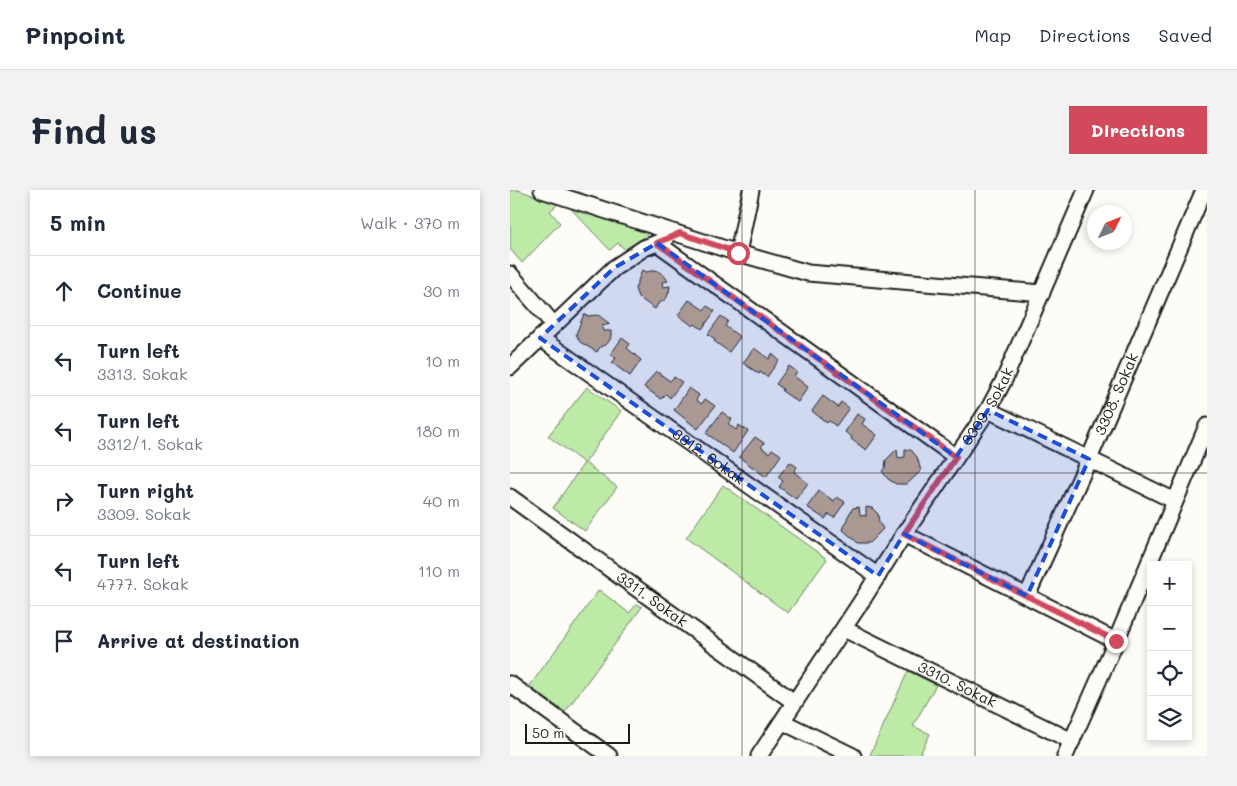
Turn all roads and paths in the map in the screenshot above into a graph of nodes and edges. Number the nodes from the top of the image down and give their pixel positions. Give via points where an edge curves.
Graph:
1 (542, 190) edge
2 (751, 190) edge
3 (1086, 190) edge
4 (1204, 190) edge
5 (680, 233) junction
6 (657, 243) junction
7 (738, 253) junction
8 (510, 274) edge
9 (1042, 293) junction
10 (554, 325) junction
11 (540, 338) junction
12 (510, 367) edge
13 (988, 410) junction
14 (1207, 426) edge
15 (956, 457) junction
16 (1089, 459) junction
17 (510, 497) edge
18 (1175, 501) junction
19 (904, 534) junction
20 (878, 576) junction
21 (1028, 596) junction
22 (844, 629) junction
23 (1116, 641) junction
24 (510, 684) edge
25 (794, 702) junction
26 (782, 722) junction
27 (1072, 741) junction
28 (609, 756) edge
29 (759, 756) edge
30 (853, 756) edge
31 (1065, 756) edge

1 - 5 street
2 - 7 street
3 - 9 street, 3309. Sokak
4 - 16 street, 3308. Sokak
5 - 6 street
5 - 7 street
6 - 10 street via 614,268
6 - 15 street
7 - 9 street via 808,273
8 - 10 street
9 - 13 street, 3309. Sokak
10 - 11 street
11 - 12 street
11 - 20 street, 3312. Sokak
13 - 15 street, 3309. Sokak
13 - 16 street
14 - 18 street
15 - 19 street, 3309. Sokak
16 - 18 street
16 - 21 street, 3308. Sokak
17 - 25 street, 3311. Sokak
18 - 23 street
19 - 20 street, 3309. Sokak
19 - 21 street
20 - 22 street, 3309. Sokak
21 - 23 street
22 - 25 street, 3309. Sokak
22 - 27 street, 3310. Sokak
23 - 27 street
24 - 28 street
25 - 26 street, 3309. Sokak
26 - 29 street, 3309. Sokak
26 - 30 street
27 - 31 street

